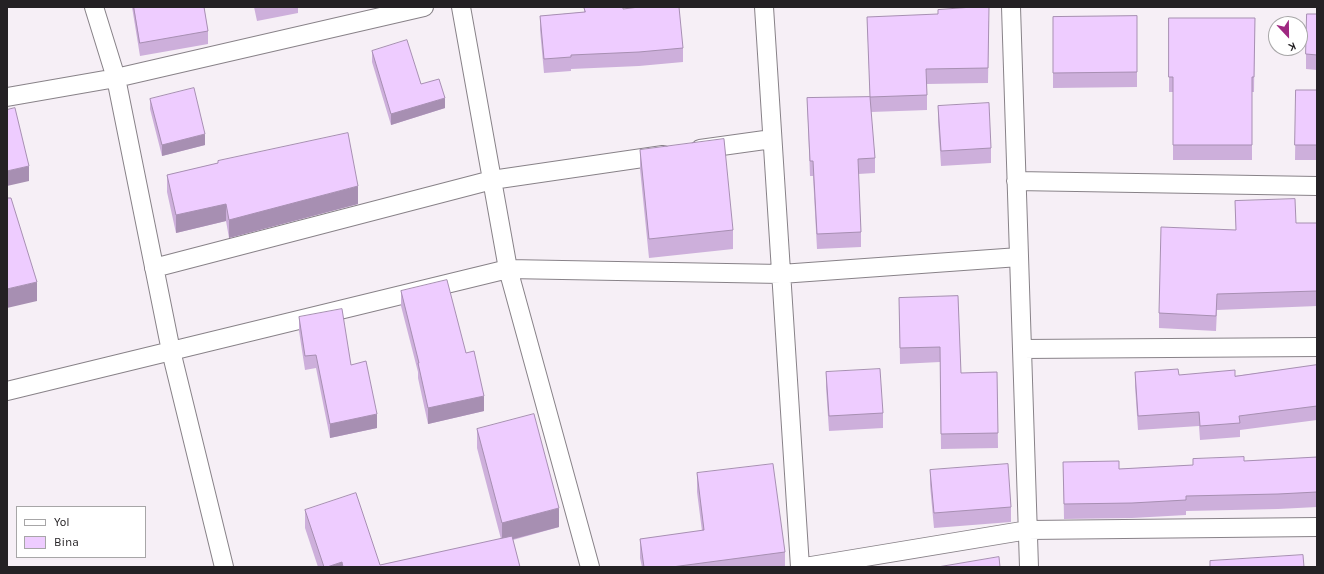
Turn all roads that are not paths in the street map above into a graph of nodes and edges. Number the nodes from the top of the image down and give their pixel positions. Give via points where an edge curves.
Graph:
1 (94, 7) edge
2 (424, 7) edge
3 (461, 7) edge
4 (764, 7) edge
5 (1010, 7) edge
6 (116, 78) junction
7 (7, 97) edge
8 (772, 139) junction
9 (492, 180) junction
10 (1016, 181) junction
11 (1317, 186) edge
12 (1019, 257) junction
13 (154, 268) junction
14 (508, 269) junction
15 (781, 274) junction
16 (1317, 346) edge
17 (1022, 349) junction
18 (171, 351) junction
19 (7, 391) edge
20 (1317, 527) edge
21 (1028, 530) junction
22 (224, 567) edge
23 (590, 567) edge
24 (800, 567) edge
25 (805, 567) edge
26 (1029, 567) edge

1 - 6 street
2 - 6 street
3 - 9 street
4 - 8 street
5 - 10 street
6 - 7 street
6 - 13 street
8 - 9 street
8 - 15 street
9 - 13 street
9 - 14 street
10 - 11 street
10 - 12 street
12 - 15 street
12 - 17 street
13 - 18 street
14 - 15 street
14 - 18 street
14 - 23 street
15 - 24 street
16 - 17 street
17 - 21 street
18 - 19 street
18 - 22 street
20 - 21 street
21 - 25 street
21 - 26 street

